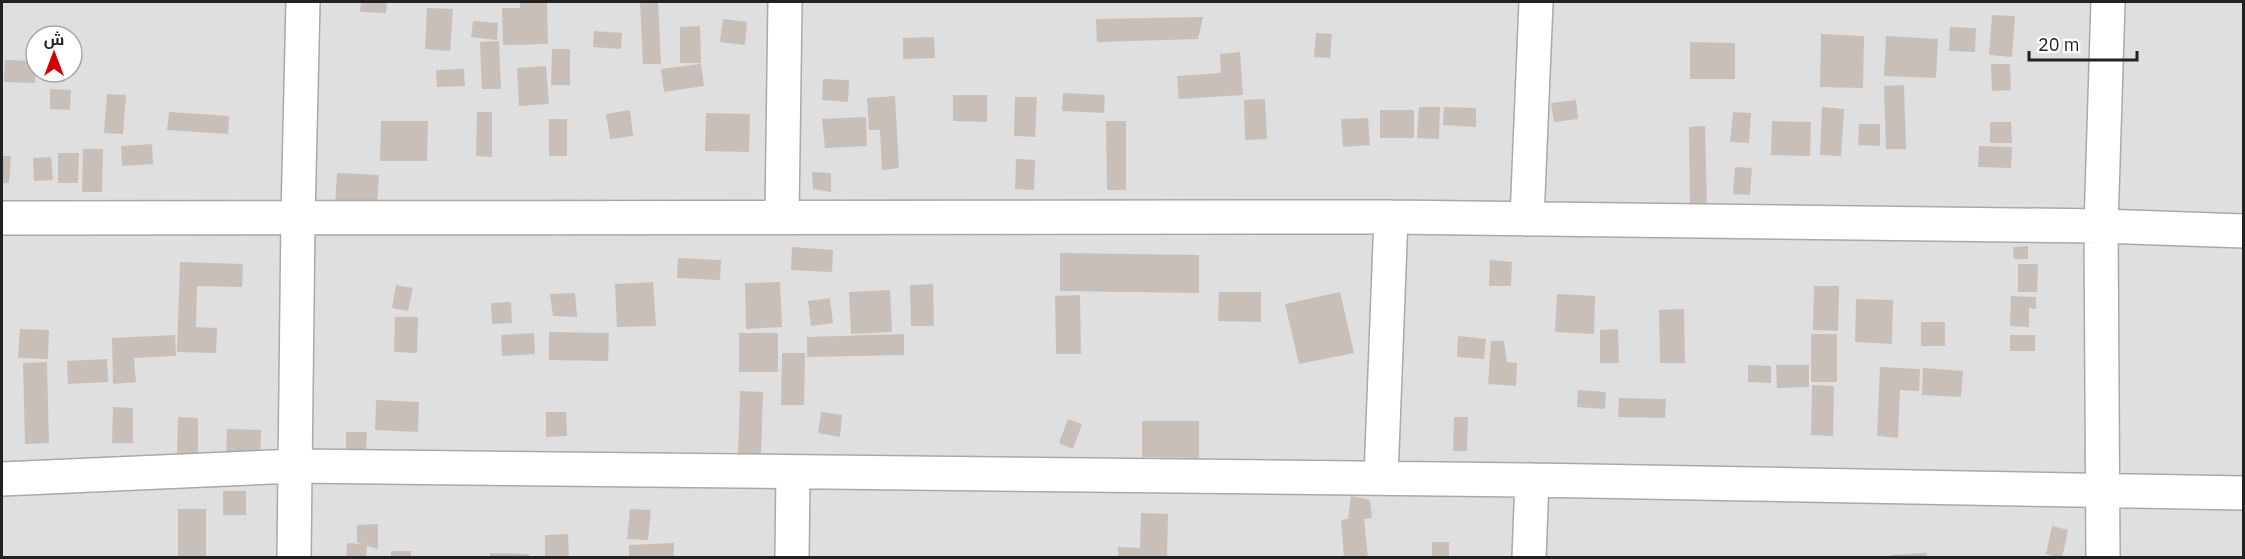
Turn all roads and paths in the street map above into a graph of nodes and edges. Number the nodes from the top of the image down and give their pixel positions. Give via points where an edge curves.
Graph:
1 (303, 2) edge
2 (785, 2) edge
3 (1536, 2) edge
4 (2108, 2) edge
5 (782, 216) junction
6 (1391, 217) junction
7 (2, 218) edge
8 (298, 218) junction
9 (1527, 219) junction
10 (2101, 226) junction
11 (2244, 231) edge
12 (296, 466) junction
13 (793, 473) junction
14 (1381, 478) junction
15 (2, 479) edge
16 (1532, 480) junction
17 (2103, 490) junction
18 (2244, 493) edge
19 (294, 558) edge
20 (792, 558) edge
21 (1529, 558) edge
22 (2103, 558) edge

1 - 8 street
2 - 5 street
3 - 9 street
4 - 10 street
5 - 6 street
5 - 8 street
6 - 9 street
6 - 14 street
7 - 8 street
8 - 12 street
9 - 10 street
10 - 11 street
10 - 17 street
12 - 13 street
12 - 15 street
12 - 19 street
13 - 14 street
13 - 20 street
14 - 16 street
16 - 17 street
16 - 21 street
17 - 18 street
17 - 22 street

